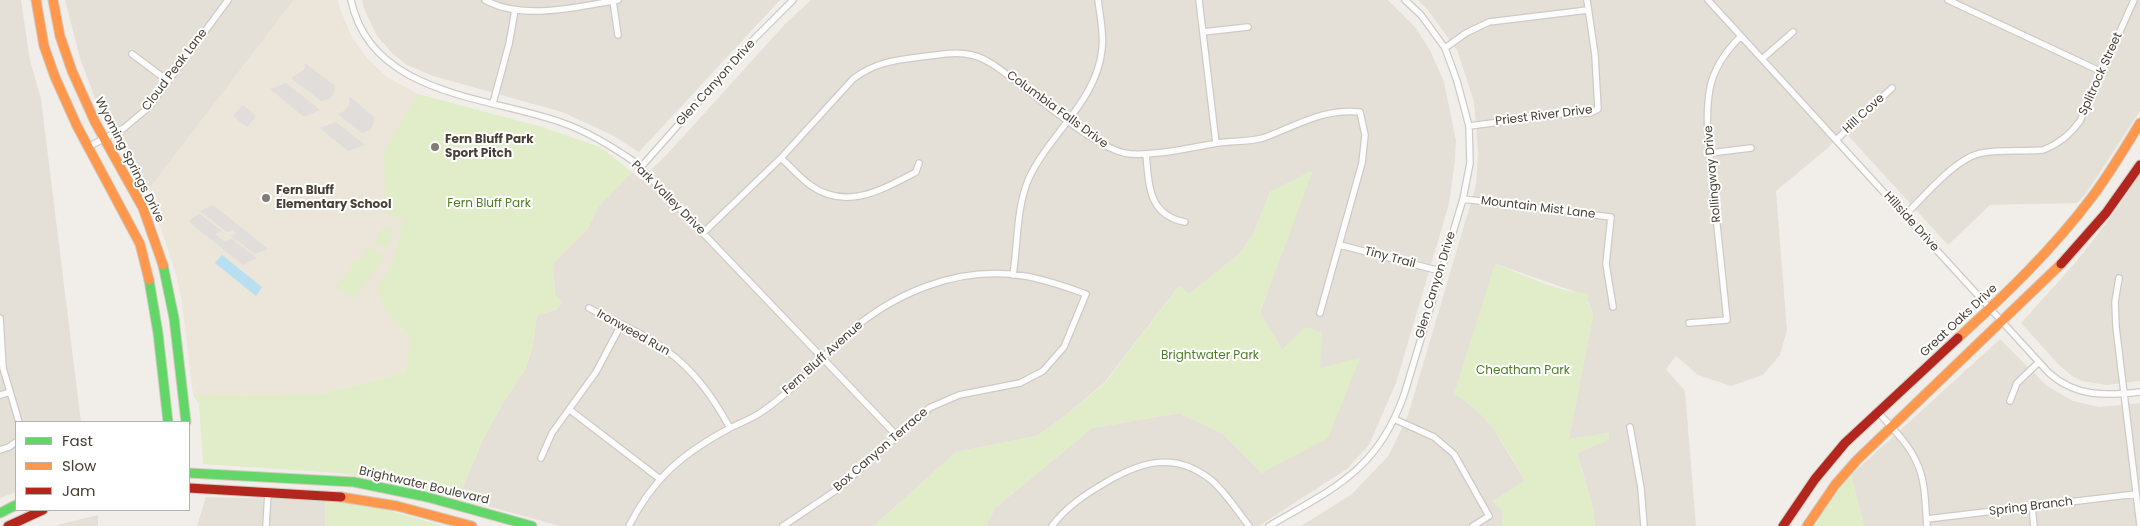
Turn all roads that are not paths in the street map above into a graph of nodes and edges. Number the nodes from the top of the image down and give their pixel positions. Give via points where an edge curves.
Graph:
1 (36, 0) edge
2 (53, 0) edge
3 (228, 0) edge
4 (351, 0) edge
5 (485, 0) edge
6 (616, 0) edge
7 (793, 0) edge
8 (1098, 0) edge
9 (1199, 0) edge
10 (1405, 0) edge
11 (1587, 0) edge
12 (1708, 0) edge
13 (1948, 0) edge
14 (2134, 0) edge
15 (515, 10) junction
16 (1588, 10) junction
17 (1248, 26) dead end
18 (1203, 32) junction
19 (1793, 32) dead end
20 (618, 35) dead end
21 (1741, 36) junction
22 (1445, 48) junction
23 (132, 54) dead end
24 (1762, 59) junction
25 (2102, 72) junction
26 (168, 81) junction
27 (1892, 88) dead end
28 (492, 103) junction
29 (1068, 120) junction
30 (2140, 123) edge
31 (1469, 126) junction
32 (104, 138) junction
33 (1836, 140) junction
34 (1216, 144) junction
35 (88, 147) junction
36 (1751, 148) dead end
37 (1710, 153) junction
38 (1146, 154) junction
39 (781, 158) junction
40 (919, 163) dead end
41 (2140, 165) edge
42 (641, 167) junction
43 (1463, 199) junction
44 (1905, 215) junction
45 (1185, 222) dead end
46 (703, 233) junction
47 (1340, 245) junction
48 (1440, 271) junction
49 (1013, 275) junction
50 (2119, 278) dead end
51 (1086, 294) joint
52 (1613, 307) dead end
53 (589, 308) dead end
54 (1990, 309) junction
55 (1320, 313) dead end
56 (0, 318) edge
57 (1689, 323) dead end
58 (2004, 324) junction
59 (621, 325) junction
60 (822, 359) junction
61 (2039, 362) junction
62 (10, 392) junction
63 (2140, 392) edge
64 (2124, 394) junction
65 (0, 395) edge
66 (2010, 401) dead end
67 (570, 410) junction
68 (1878, 412) junction
69 (1394, 420) junction
70 (19, 421) edge
71 (168, 421) edge
72 (186, 421) edge
73 (1891, 427) junction
74 (730, 428) junction
75 (1630, 428) dead end
76 (897, 436) junction
77 (15, 443) edge
78 (0, 450) edge
79 (541, 458) dead end
80 (190, 473) edge
81 (660, 479) junction
82 (190, 488) edge
83 (268, 493) junction
84 (2136, 494) junction
85 (15, 506) edge
86 (2032, 507) junction
87 (41, 511) edge
88 (0, 513) edge
89 (1927, 523) edge
90 (2140, 525) edge
91 (8, 526) edge
92 (266, 526) edge
93 (472, 526) edge
94 (532, 526) edge
95 (629, 526) edge
96 (783, 526) edge
97 (1052, 526) edge
98 (1249, 526) edge
99 (1269, 526) edge
100 (1473, 526) edge
101 (1644, 526) edge
102 (1783, 526) edge
103 (1807, 526) edge
104 (2034, 526) edge

1 - 35 street via 48,57
2 - 32 street, Wyoming Springs Drive via 64,49
3 - 26 street, Cloud Peak Lane
4 - 28 street, Park Valley Drive via 364,33 380,54 400,71 435,88
5 - 15 street
6 - 15 street via 542,11
6 - 20 street
7 - 42 street, Glen Canyon Drive via 755,38
8 - 29 street via 1103,35 1099,67 1093,84
9 - 18 street
10 - 22 street, Glen Canyon Drive via 1421,15
11 - 16 street, Priest River Drive
12 - 21 street, Hillside Drive
13 - 25 street
14 - 25 street, Splitrock Street
15 - 28 street
16 - 22 street via 1489,22
16 - 31 street, Priest River Drive via 1598,109 1590,113
17 - 18 street
18 - 34 street
19 - 24 street
21 - 24 street, Hillside Drive
21 - 37 street, Rollingway Drive via 1723,56 1710,88
22 - 31 street, Glen Canyon Drive
23 - 26 street
24 - 33 street, Hillside Drive
25 - 44 street, Splitrock Street via 2080,121 2061,142 2043,150 1984,152 1966,158
26 - 32 street, Cloud Peak Lane via 140,116
27 - 33 street, Hill Cove
28 - 42 street, Park Valley Drive via 562,122 615,148
29 - 38 street, Columbia Falls Drive via 1111,149 1127,154
29 - 39 street, Columbia Falls Drive via 996,66 976,56 953,53 895,60 872,66 853,79
29 - 49 street via 1041,157 1027,184
30 - 54 street, Great Oaks Drive via 2087,207
31 - 43 street, Glen Canyon Drive via 1470,163
32 - 35 street, Cloud Peak Lane
32 - 72 street, Wyoming Springs Drive via 147,216 168,278
33 - 44 street, Hillside Drive
34 - 38 street, Columbia Falls Drive
34 - 47 street, Columbia Falls Drive via 1261,138 1330,112 1360,112 1365,135 1362,162
35 - 71 street via 140,244 146,262
36 - 37 street
37 - 57 street, Rollingway Drive via 1727,320
38 - 45 street via 1148,179 1157,206 1168,218
39 - 40 street via 812,187 831,195 853,198 881,191 916,172
39 - 46 street, Columbia Falls Drive
41 - 58 street via 2066,260
42 - 46 street, Park Valley Drive
43 - 48 street, Glen Canyon Drive
43 - 52 street, Mountain Mist Lane via 1611,217 1606,264
44 - 54 street, Hillside Drive
46 - 60 street, Park Valley Drive
47 - 48 street, Tiny Trail
47 - 55 street, Columbia Falls Drive
48 - 69 street, Glen Canyon Drive
49 - 51 street, Fern Bluff Avenue
49 - 60 street, Fern Bluff Avenue via 972,275 915,290 860,324
50 - 64 street via 2115,314
51 - 76 street, Box Canyon Terrace via 1064,347 1043,371 1020,383 959,395 941,402
53 - 59 street, Ironweed Run
54 - 58 street, Hillside Drive
54 - 68 street, Great Oaks Drive
56 - 62 street via 3,368
58 - 61 street, Hillside Drive
58 - 73 street
59 - 67 street via 606,356
59 - 74 street, Ironweed Run via 677,358 707,390
60 - 74 street, Fern Bluff Avenue via 759,414
60 - 76 street, Park Valley Drive
61 - 64 street, Hillside Drive via 2054,377 2078,391 2098,395
61 - 66 street via 2017,383
62 - 65 street
62 - 70 street
63 - 64 street, Hillside Drive
64 - 84 street
67 - 79 street via 552,433
67 - 81 street
68 - 73 street
68 - 102 street, Great Oaks Drive via 1835,453
69 - 99 street, Glen Canyon Drive via 1380,446 1352,475
69 - 100 street via 1434,437 1454,454 1490,516
73 - 89 street via 1918,465
73 - 103 street via 1835,485
74 - 81 street, Fern Bluff Avenue via 684,456
75 - 101 street
76 - 96 street, Box Canyon Terrace via 838,489
77 - 78 street
80 - 94 street, Brightwater Boulevard via 354,482 427,497
81 - 95 street, Fern Bluff Avenue
82 - 83 street, Brightwater Boulevard
83 - 92 street
83 - 93 street, Brightwater Boulevard via 348,498 397,506
84 - 86 street, Spring Branch
84 - 90 street
85 - 88 street
86 - 89 street, Spring Branch
86 - 104 street
87 - 91 street
97 - 98 street via 1062,512 1080,498 1129,469 1153,462 1177,462 1212,480

